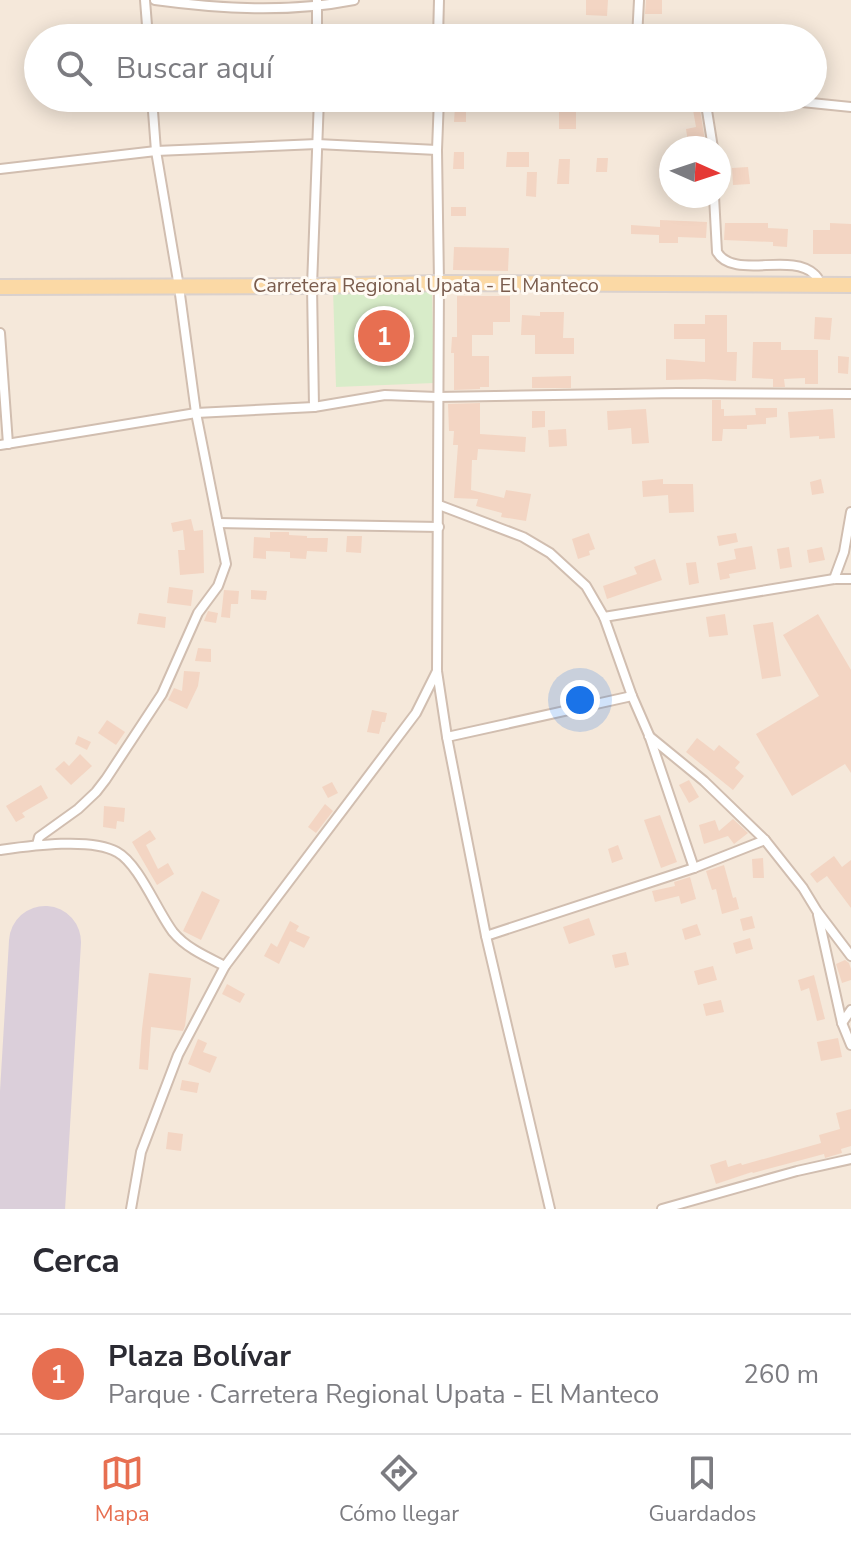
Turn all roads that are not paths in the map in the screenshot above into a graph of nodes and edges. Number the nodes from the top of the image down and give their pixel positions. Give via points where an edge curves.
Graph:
1 (145, 0) edge
2 (155, 0) edge
3 (354, 0) edge
4 (439, 0) edge
5 (639, 0) edge
6 (317, 3) edge
7 (147, 24) edge
8 (317, 24) edge
9 (438, 24) edge
10 (638, 24) edge
11 (827, 105) edge
12 (851, 107) edge
13 (153, 112) edge
14 (318, 112) edge
15 (438, 112) edge
16 (707, 112) edge
17 (711, 136) edge
18 (317, 144) junction
19 (437, 150) junction
20 (156, 151) junction
21 (0, 169) edge
22 (715, 208) edge
23 (439, 283) junction
24 (821, 285) junction
25 (851, 285) edge
26 (312, 286) junction
27 (0, 287) edge
28 (179, 287) junction
29 (0, 333) edge
30 (851, 394) edge
31 (437, 397) junction
32 (314, 407) junction
33 (196, 413) junction
34 (4, 444) edge
35 (439, 505) junction
36 (851, 512) edge
37 (218, 523) junction
38 (439, 527) junction
39 (834, 579) junction
40 (851, 579) edge
41 (604, 617) junction
42 (437, 671) junction
43 (632, 696) junction
44 (649, 735) junction
45 (447, 737) junction
46 (765, 840) junction
47 (37, 845) junction
48 (0, 850) edge
49 (694, 868) junction
50 (817, 911) junction
51 (486, 936) junction
52 (851, 956) edge
53 (225, 966) junction
54 (851, 1010) edge
55 (842, 1023) junction
56 (851, 1045) edge
57 (851, 1159) edge
58 (688, 1206) edge
59 (131, 1209) edge
60 (550, 1209) edge
61 (662, 1209) edge

1 - 7 street
2 - 6 street via 228,8
3 - 6 street
4 - 9 street
5 - 10 street
6 - 8 street
11 - 12 street
13 - 20 street
14 - 18 street
15 - 19 street
16 - 17 street
18 - 19 street
18 - 20 street
18 - 26 street
19 - 23 street
20 - 21 street
20 - 28 street
22 - 24 street via 719,257 740,265 793,265 814,273
23 - 24 main road, Carretera Regional Upata - El Manteco
23 - 26 main road, Carretera Regional Upata - El Manteco
23 - 31 street
24 - 25 main road, Carretera Regional Upata - El Manteco
26 - 28 main road, Carretera Regional Upata - El Manteco
26 - 32 street
27 - 28 main road, Carretera Regional Upata - El Manteco
28 - 33 street
29 - 34 street
30 - 31 street
31 - 32 street via 385,395
31 - 35 street
32 - 33 street
33 - 34 street
33 - 37 street
35 - 38 street
35 - 41 street via 550,553 586,586
36 - 39 street
37 - 38 street
37 - 47 street via 226,564 162,694 96,792 39,837
38 - 42 street
39 - 40 street
39 - 41 street
41 - 43 street
42 - 45 street
42 - 53 street via 416,713
43 - 44 street
43 - 45 street
44 - 46 street
44 - 49 street
45 - 51 street
46 - 49 street
46 - 50 street
47 - 48 street
47 - 53 street via 98,846 120,853 175,935
49 - 51 street
50 - 52 street
50 - 55 street
51 - 60 street
53 - 59 street via 178,1055 141,1152
54 - 55 street
55 - 56 street
57 - 58 street
58 - 61 street

